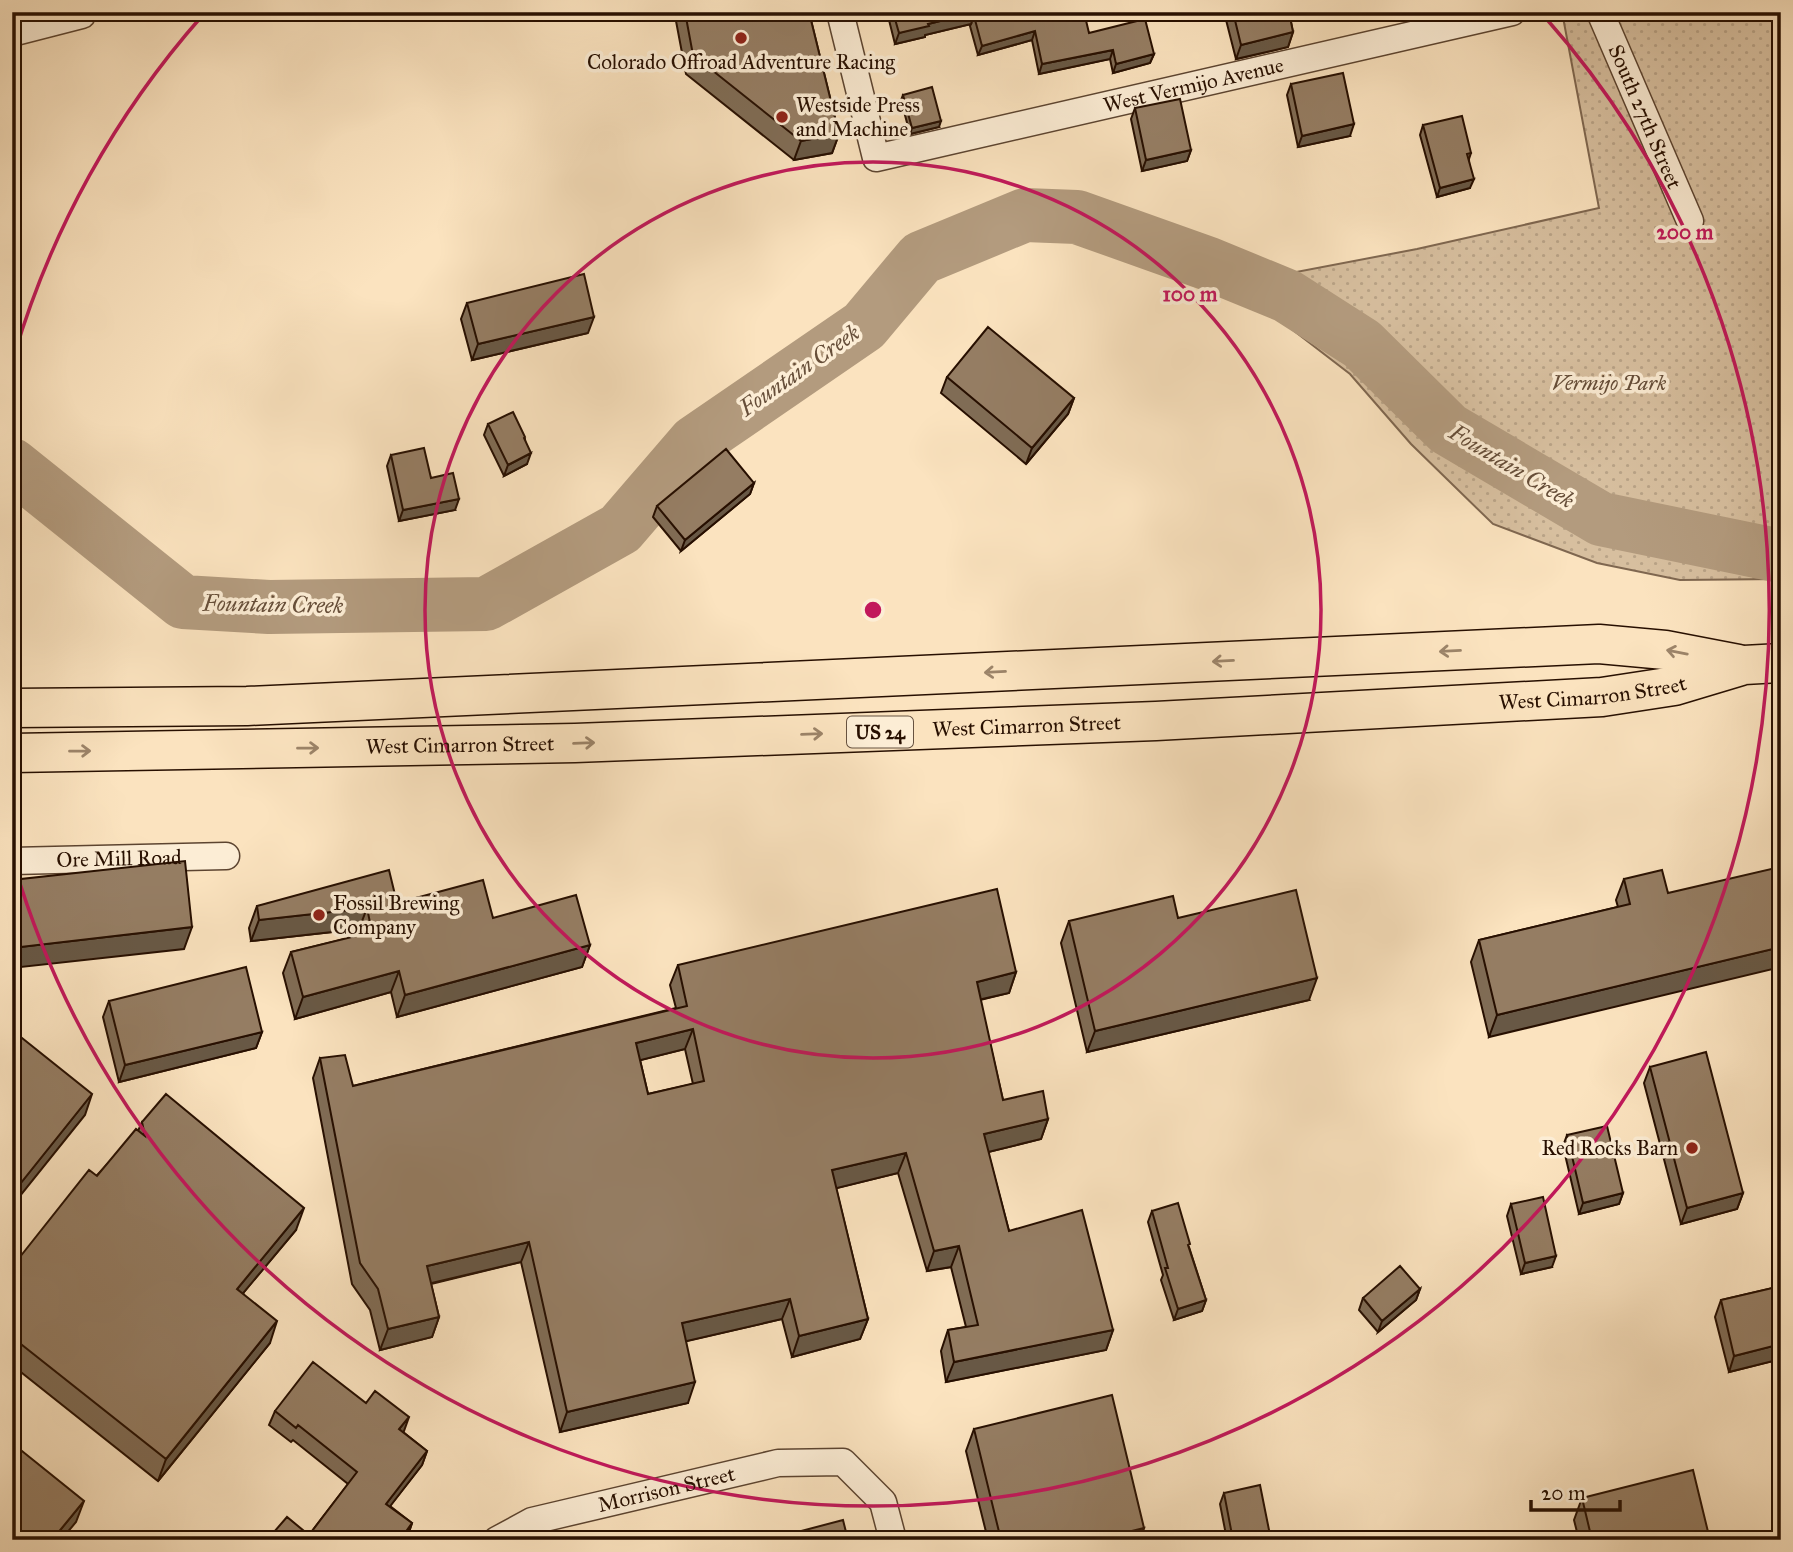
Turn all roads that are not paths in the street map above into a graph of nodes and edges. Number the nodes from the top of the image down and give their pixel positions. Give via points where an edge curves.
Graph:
1 (840, 12) edge
2 (1512, 12) edge
3 (1600, 12) edge
4 (82, 14) edge
5 (12, 33) edge
6 (1690, 221) dead end
7 (1762, 664) edge
8 (12, 708) edge
9 (12, 753) edge
10 (226, 856) dead end
11 (12, 861) edge
12 (496, 1540) edge
13 (892, 1540) edge

1 - 2 street, West Vermijo Avenue via 876,158
3 - 6 street, South 27th Street
4 - 5 street
7 -> 8 highway, West Cimarron Street / US 24 via 1599,644 247,706
9 -> 7 highway, West Cimarron Street / US 24 via 575,743 1170,720 1602,697 1674,686
10 - 11 street, Ore Mill Road
12 - 13 street, Morrison Street via 532,1521 778,1463 843,1462 883,1502

